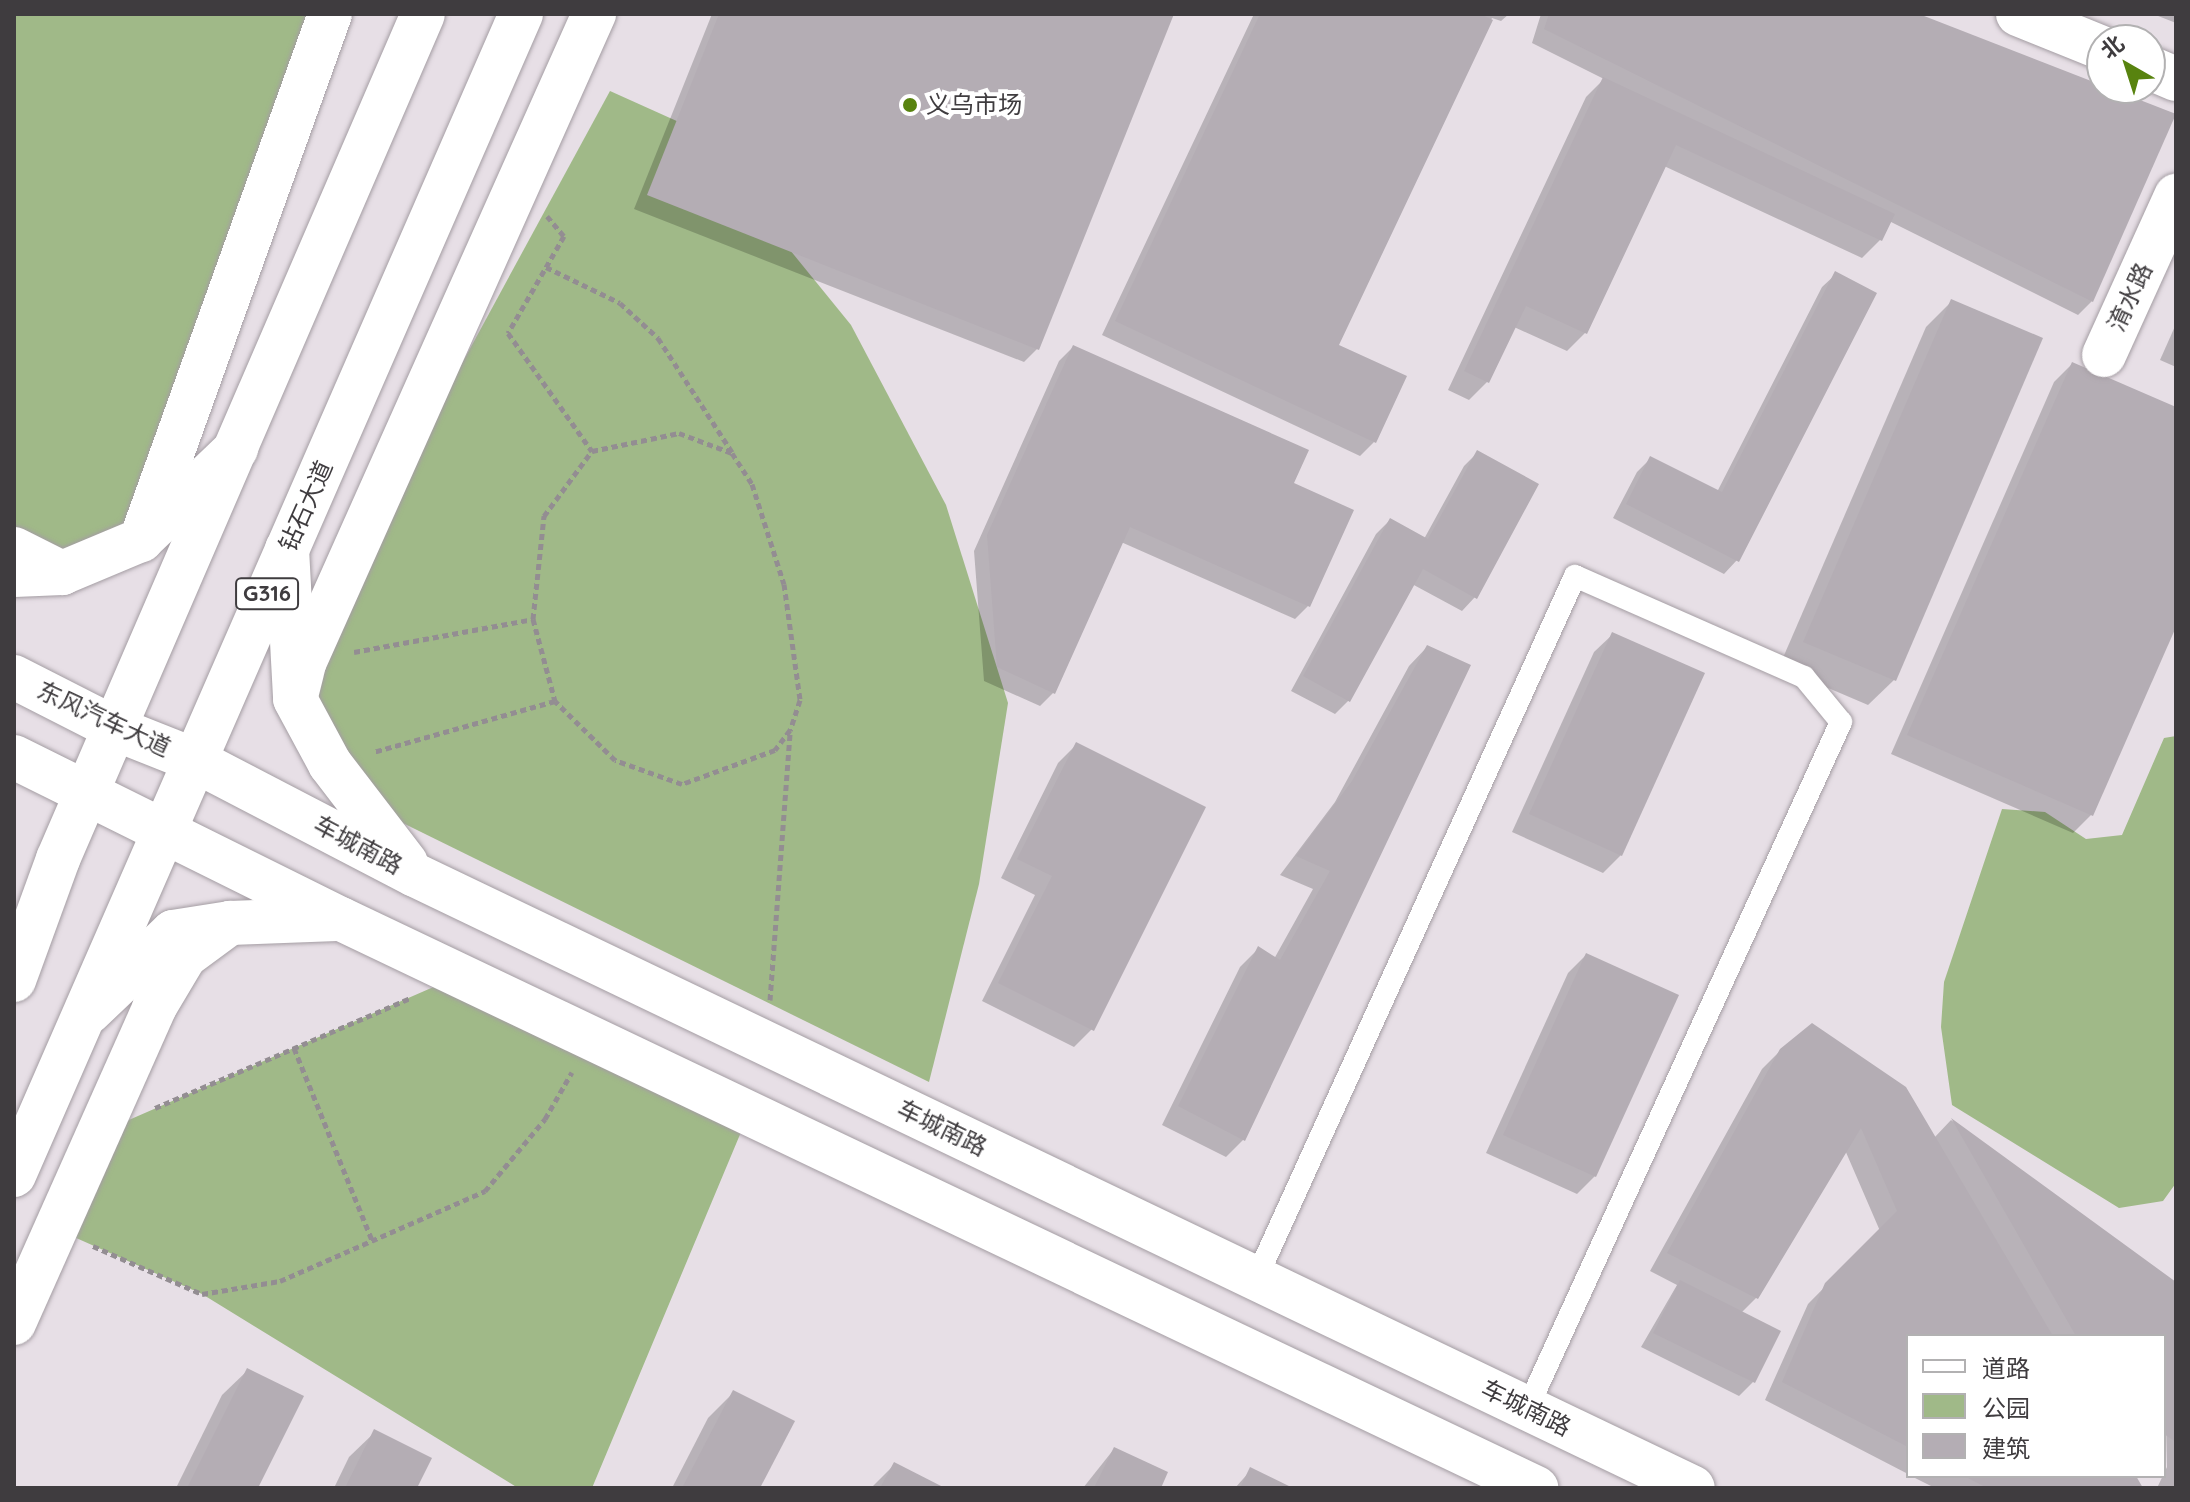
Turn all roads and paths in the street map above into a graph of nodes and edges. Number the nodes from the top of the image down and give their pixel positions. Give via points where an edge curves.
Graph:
1 (330, 14) edge
2 (423, 14) edge
3 (594, 14) edge
4 (2018, 14) edge
5 (524, 19) edge
6 (2086, 42) edge
7 (519, 182) junction
8 (2176, 196) edge
9 (546, 267) junction
10 (2104, 355) dead end
11 (241, 444) junction
12 (592, 451) junction
13 (732, 453) junction
14 (141, 540) junction
15 (14, 549) edge
16 (287, 549) junction
17 (62, 573) junction
18 (14, 575) edge
19 (533, 619) junction
20 (14, 677) edge
21 (300, 680) junction
22 (555, 701) junction
23 (116, 729) junction
24 (790, 730) junction
25 (14, 757) edge
26 (194, 760) junction
27 (330, 764) junction
28 (86, 792) junction
29 (165, 831) junction
30 (415, 875) junction
31 (341, 919) junction
32 (230, 923) junction
33 (461, 975) junction
34 (14, 980) edge
35 (89, 1012) junction
36 (589, 1037) junction
37 (767, 1044) junction
38 (294, 1048) junction
39 (99, 1133) junction
40 (14, 1175) edge
41 (56, 1229) junction
42 (372, 1240) junction
43 (1256, 1279) junction
44 (14, 1323) edge
45 (1527, 1409) junction
46 (1536, 1488) edge
47 (1693, 1488) edge

1 - 14 main road
2 - 11 main road
3 - 7 main road
4 - 6 main road
5 - 16 main road, 钻石大道 / G316
7 - 9 path via 564,236
7 - 21 main road
8 - 10 main road, 淯水路
9 - 12 path via 508,333
9 - 13 path via 620,303 658,338
11 - 14 main road
11 - 23 main road via 169,598
12 - 13 path via 679,433
12 - 19 path via 544,516
13 - 24 path via 752,484 784,584 800,700
14 - 17 main road
15 - 17 main road
16 - 21 main road
16 - 26 main road, 钻石大道 / G316
17 - 18 main road
19 - 21 path
19 - 22 path
20 - 23 main road, 东风汽车大道
21 - 27 main road
22 - 24 path via 615,760 682,784 775,750
22 - 27 path
23 - 26 main road, 东风汽车大道
23 - 28 main road
24 - 37 path
25 - 28 main road
26 - 29 main road, 钻石大道 / G316
26 - 30 main road, 车城南路
27 - 30 main road
28 - 29 main road
28 - 34 main road
29 - 31 main road
29 - 35 main road, 钻石大道 / G316
30 - 37 main road, 车城南路
31 - 32 main road
31 - 33 main road
32 - 35 main road via 173,932
32 - 39 main road via 185,956 154,1008
33 - 36 main road
33 - 38 path
35 - 40 main road, 钻石大道 / G316
36 - 42 path via 545,1119 485,1191
36 - 46 main road
37 - 43 main road, 车城南路
38 - 39 path
38 - 42 path
39 - 41 main road
41 - 42 path via 202,1294 280,1281
41 - 44 main road
43 - 45 main road, 车城南路
43 - 45 lane via 1575,576 1804,677 1841,722
45 - 47 main road, 车城南路

